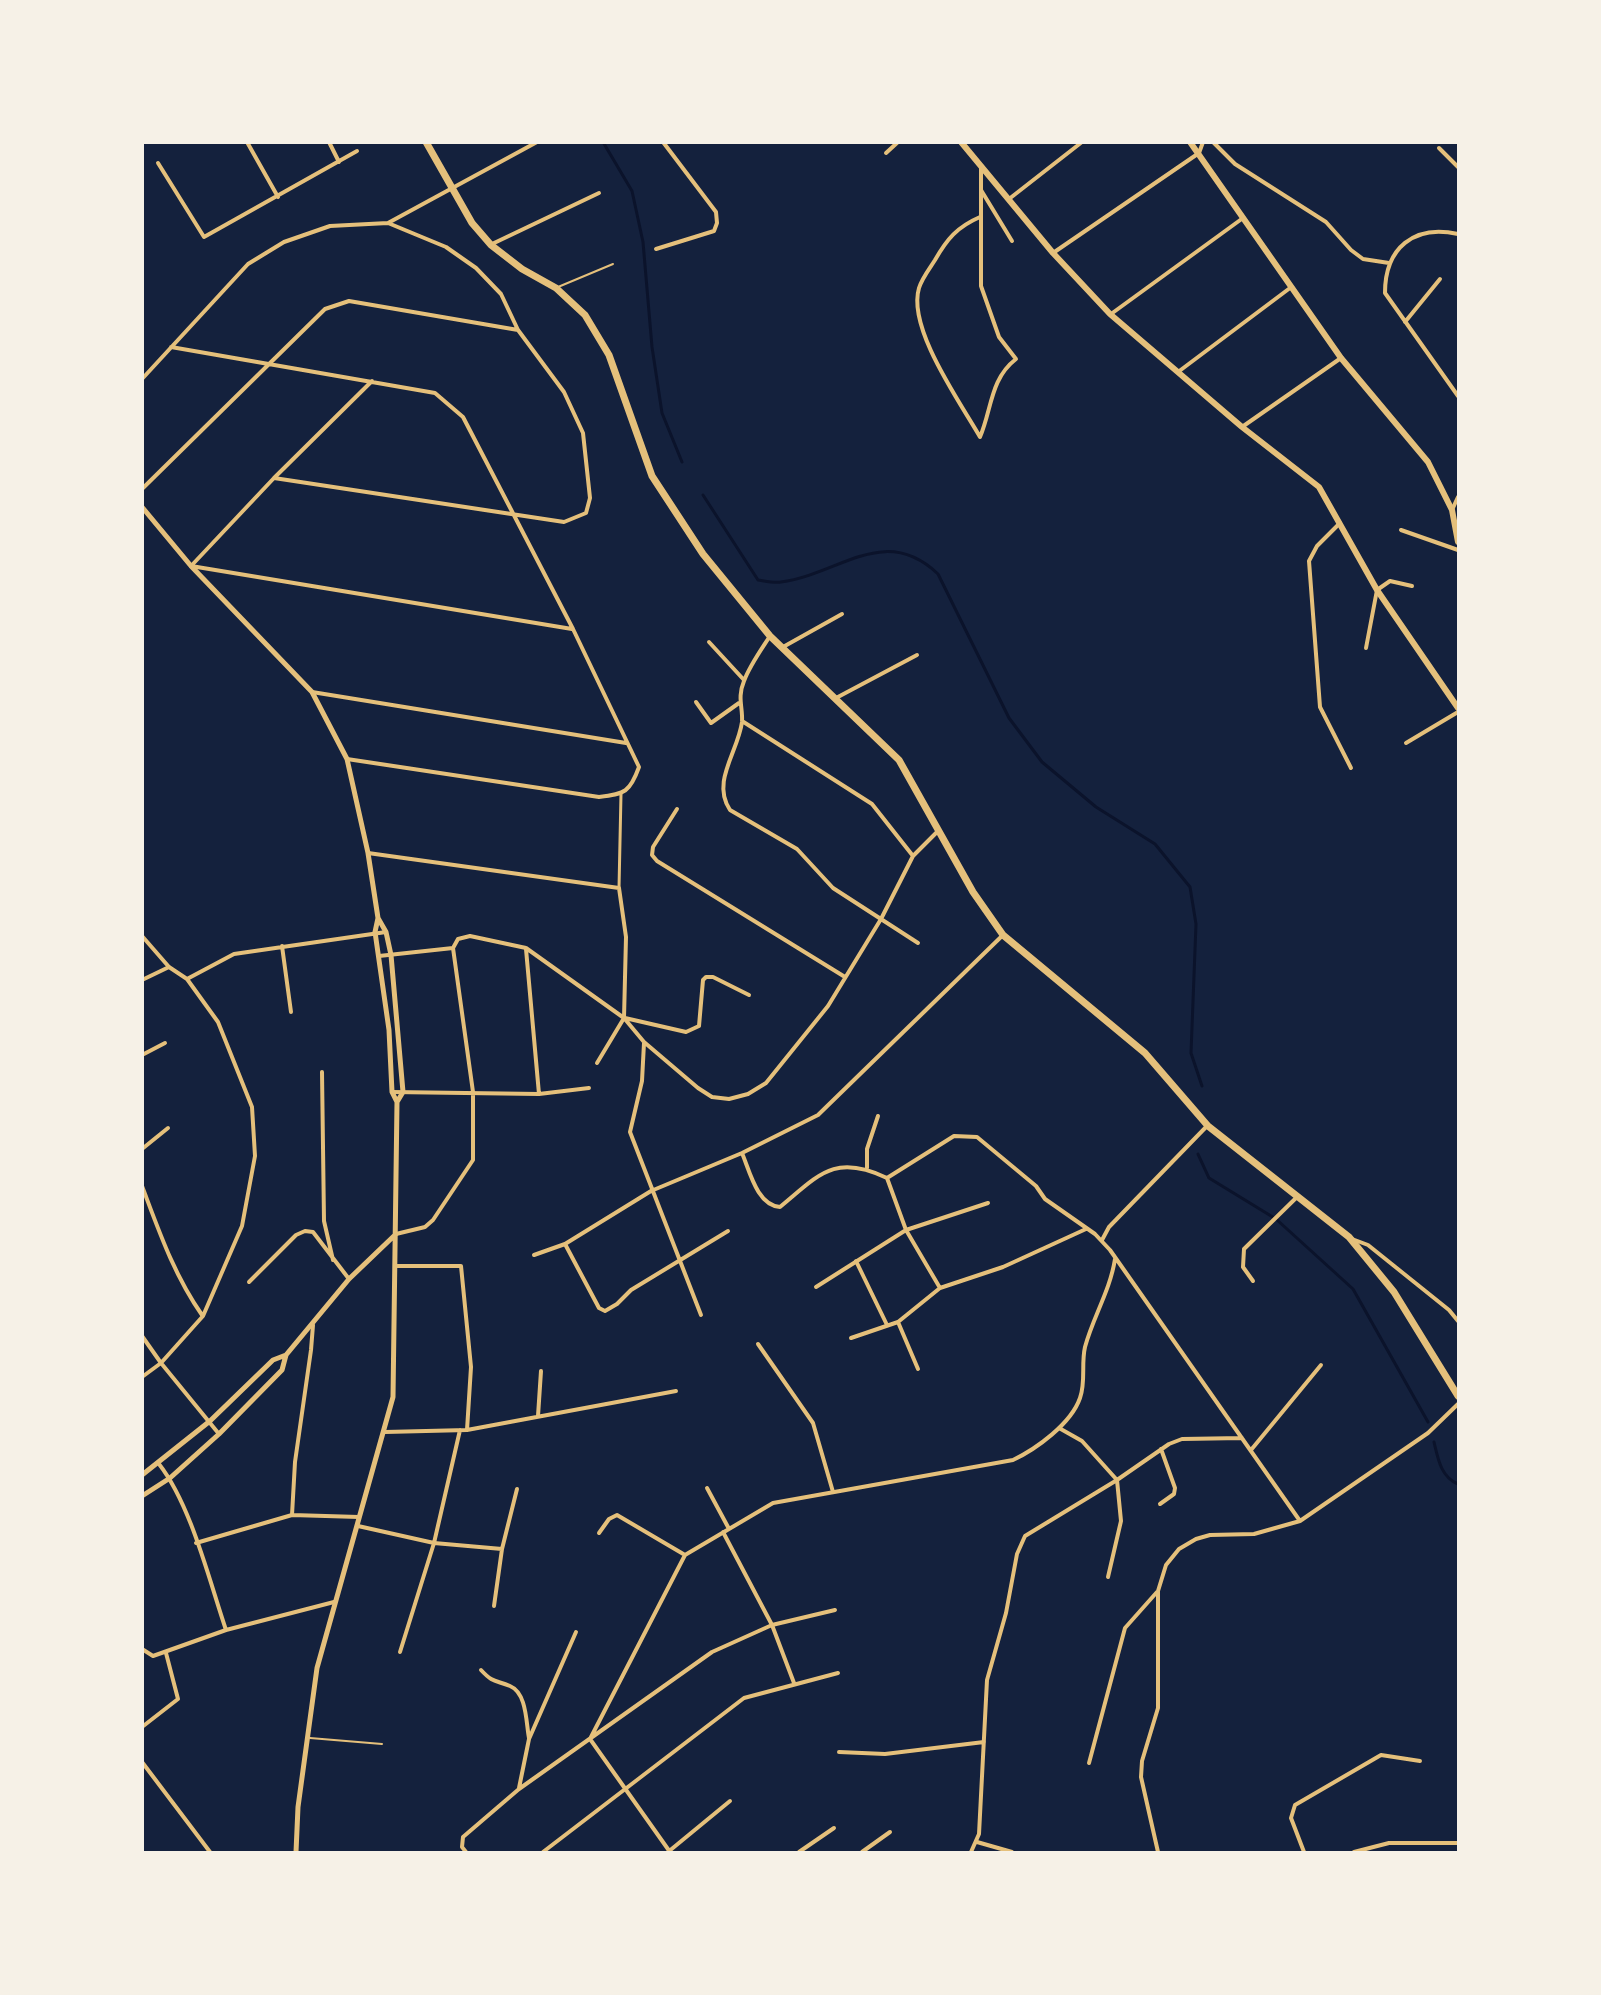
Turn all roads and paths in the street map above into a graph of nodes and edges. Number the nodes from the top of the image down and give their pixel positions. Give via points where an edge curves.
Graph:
1 (246, 142) edge
2 (329, 142) edge
3 (426, 142) edge
4 (537, 142) edge
5 (663, 142) edge
6 (898, 142) edge
7 (961, 142) edge
8 (1082, 142) edge
9 (1190, 142) edge
10 (1203, 142) edge
11 (1213, 142) edge
12 (1439, 148) dead end
13 (357, 151) dead end
14 (886, 153) dead end
15 (1199, 153) junction
16 (339, 162) junction
17 (158, 163) dead end
18 (1458, 167) edge
19 (981, 168) junction
20 (450, 188) junction
21 (981, 190) junction
22 (599, 193) dead end
23 (278, 198) junction
24 (1009, 200) junction
25 (980, 217) junction
26 (1243, 218) junction
27 (388, 223) junction
28 (1458, 234) edge
29 (1012, 241) dead end
30 (491, 245) junction
31 (656, 249) dead end
32 (1053, 253) junction
33 (1389, 263) junction
34 (613, 264) dead end
35 (1440, 279) dead end
36 (556, 288) junction
37 (1290, 288) junction
38 (1110, 314) junction
39 (1405, 322) junction
40 (518, 330) junction
41 (171, 347) junction
42 (1341, 358) junction
43 (268, 363) junction
44 (1178, 372) junction
45 (142, 379) edge
46 (372, 381) junction
47 (1458, 396) edge
48 (1242, 427) junction
49 (273, 478) junction
50 (142, 489) edge
51 (1458, 497) edge
52 (142, 507) edge
53 (1452, 510) junction
54 (515, 516) junction
55 (1340, 523) junction
56 (1401, 530) dead end
57 (1457, 531) edge
58 (1458, 542) edge
59 (1458, 550) edge
60 (191, 566) junction
61 (1412, 586) dead end
62 (1377, 590) junction
63 (842, 614) dead end
64 (573, 629) junction
65 (770, 636) junction
66 (709, 642) dead end
67 (782, 648) junction
68 (1366, 648) dead end
69 (918, 655) dead end
70 (744, 680) junction
71 (312, 692) junction
72 (836, 698) junction
73 (696, 702) dead end
74 (739, 703) junction
75 (1458, 710) edge
76 (742, 721) junction
77 (627, 743) junction
78 (1406, 743) dead end
79 (347, 759) junction
80 (1351, 768) dead end
81 (621, 794) junction
82 (677, 809) dead end
83 (938, 831) junction
84 (368, 853) junction
85 (913, 856) junction
86 (619, 888) junction
87 (378, 918) junction
88 (881, 919) junction
89 (375, 932) junction
90 (386, 932) junction
91 (1003, 935) junction
92 (143, 938) edge
93 (918, 943) dead end
94 (282, 946) junction
95 (453, 948) junction
96 (526, 948) junction
97 (391, 955) junction
98 (379, 956) junction
99 (169, 967) junction
100 (845, 977) junction
101 (187, 979) junction
102 (142, 980) edge
103 (750, 995) dead end
104 (291, 1012) dead end
105 (624, 1018) junction
106 (644, 1042) junction
107 (165, 1043) dead end
108 (142, 1055) edge
109 (597, 1063) dead end
110 (322, 1072) dead end
111 (589, 1088) dead end
112 (392, 1092) junction
113 (403, 1092) junction
114 (473, 1092) junction
115 (539, 1094) junction
116 (397, 1102) junction
117 (878, 1116) dead end
118 (1208, 1126) junction
119 (168, 1128) dead end
120 (142, 1149) edge
121 (742, 1153) junction
122 (867, 1168) junction
123 (887, 1178) junction
124 (142, 1186) edge
125 (651, 1191) junction
126 (1298, 1197) junction
127 (988, 1203) dead end
128 (1087, 1229) junction
129 (728, 1230) dead end
130 (906, 1230) junction
131 (396, 1234) junction
132 (1349, 1237) junction
133 (1102, 1240) junction
134 (565, 1245) junction
135 (534, 1255) dead end
136 (1115, 1259) junction
137 (333, 1260) junction
138 (856, 1261) junction
139 (679, 1262) junction
140 (397, 1266) junction
141 (349, 1279) junction
142 (1253, 1281) dead end
143 (249, 1282) dead end
144 (816, 1287) dead end
145 (940, 1288) junction
146 (701, 1315) dead end
147 (203, 1316) junction
148 (1458, 1321) edge
149 (898, 1322) junction
150 (313, 1324) junction
151 (887, 1325) junction
152 (142, 1336) edge
153 (851, 1338) dead end
154 (758, 1344) dead end
155 (286, 1355) junction
156 (160, 1363) junction
157 (1321, 1365) dead end
158 (918, 1369) dead end
159 (541, 1371) dead end
160 (142, 1377) edge
161 (676, 1391) dead end
162 (1458, 1396) edge
163 (1458, 1404) edge
164 (538, 1416) junction
165 (210, 1421) junction
166 (1059, 1428) junction
167 (460, 1430) junction
168 (467, 1430) junction
169 (385, 1432) junction
170 (219, 1434) junction
171 (1243, 1438) junction
172 (1161, 1448) junction
173 (1251, 1450) junction
174 (159, 1464) junction
175 (142, 1475) edge
176 (170, 1478) junction
177 (1117, 1480) junction
178 (707, 1488) dead end
179 (517, 1489) dead end
180 (833, 1492) junction
181 (142, 1496) edge
182 (1160, 1504) dead end
183 (292, 1515) junction
184 (361, 1517) junction
185 (1300, 1521) junction
186 (358, 1526) junction
187 (728, 1527) junction
188 (723, 1532) junction
189 (599, 1533) dead end
190 (196, 1543) junction
191 (434, 1543) junction
192 (502, 1549) junction
193 (685, 1554) junction
194 (1108, 1577) dead end
195 (1158, 1591) junction
196 (334, 1602) junction
197 (494, 1606) dead end
198 (835, 1610) dead end
199 (772, 1625) junction
200 (226, 1630) junction
201 (576, 1632) dead end
202 (142, 1649) edge
203 (400, 1652) dead end
204 (166, 1653) junction
205 (481, 1670) dead end
206 (838, 1672) dead end
207 (794, 1683) junction
208 (142, 1727) edge
209 (306, 1738) junction
210 (529, 1739) junction
211 (590, 1739) junction
212 (984, 1742) junction
213 (382, 1744) dead end
214 (839, 1752) dead end
215 (1420, 1761) dead end
216 (142, 1762) edge
217 (1089, 1763) dead end
218 (519, 1789) junction
219 (625, 1790) junction
220 (730, 1801) dead end
221 (834, 1828) dead end
222 (890, 1832) dead end
223 (977, 1842) junction
224 (1458, 1844) edge
225 (210, 1852) edge
226 (296, 1852) edge
227 (466, 1852) edge
228 (543, 1852) edge
229 (668, 1852) edge
230 (799, 1852) edge
231 (862, 1852) edge
232 (971, 1852) edge
233 (1012, 1852) edge
234 (1158, 1852) edge
235 (1304, 1852) edge
236 (1354, 1852) edge

1 - 23 street
2 - 16 street
3 - 20 main road
4 - 20 street
5 - 31 street via 716,212 717,223 714,231
6 - 14 street
7 - 19 main road
8 - 24 street
9 - 15 main road
10 - 15 street
11 - 33 street via 1235,164 1326,222 1363,259
12 - 18 street
13 - 16 street
15 - 26 main road
15 - 32 street
16 - 23 street
17 - 23 street via 204,237
19 - 21 street
19 - 24 main road
20 - 27 street
20 - 30 main road
21 - 25 street
21 - 29 street
22 - 30 street
24 - 32 main road
25 - 25 street via 948,237 919,288 917,314 923,336 980,437 994,386 1004,368 1016,358 999,337 981,286
26 - 37 main road
26 - 38 street
27 - 40 street via 446,247 476,268 501,294
27 - 41 street via 330,226 284,242 248,264
28 - 33 street via 1420,232
30 - 36 main road
32 - 38 main road
33 - 39 street via 1385,293
34 - 36 lane
35 - 39 street
36 - 65 main road via 585,315 609,355 652,476 703,554
37 - 42 main road
37 - 44 street
38 - 44 main road
39 - 47 street
40 - 43 street via 349,301 325,309
40 - 54 street via 564,392 583,433 590,498 586,513 564,522
41 - 43 street
41 - 45 street
42 - 48 street
42 - 53 main road via 1428,462
43 - 46 street
43 - 50 street
44 - 48 main road
46 - 49 street
46 - 54 street via 435,393 463,417
48 - 55 main road via 1319,486
49 - 54 street
49 - 60 street
51 - 53 street
52 - 60 street
53 - 57 main road
54 - 64 street
55 - 62 main road
55 - 80 street via 1317,546 1309,561 1320,707
56 - 59 street
57 - 58 main road
60 - 64 street
60 - 71 street
61 - 62 street via 1390,581
62 - 68 street
62 - 75 main road
63 - 67 street
64 - 77 street
65 - 67 main road
65 - 70 street
66 - 70 street
67 - 72 main road
69 - 72 street
70 - 74 street
71 - 77 street
71 - 79 street
72 - 83 main road via 899,760
73 - 74 street via 711,723
74 - 76 street
75 - 78 street
76 - 85 street via 872,804
76 - 88 street via 722,784 723,800 730,810 797,849 833,888
77 - 81 street via 639,767 633,784
79 - 81 street via 599,797
79 - 84 street
81 - 86 street
82 - 100 street via 652,855
83 - 85 street
83 - 91 main road
84 - 86 street
84 - 87 street
85 - 88 street
86 - 105 street via 626,937
87 - 89 street
87 - 90 street
88 - 93 street
88 - 100 street
89 - 90 street
89 - 94 street
89 - 98 street
90 - 97 street
91 - 118 main road via 1145,1053
91 - 121 street via 818,1115
92 - 99 street
94 - 101 street via 234,954
94 - 104 street
95 - 96 street via 458,939 470,936
95 - 97 street
95 - 114 street
96 - 105 street
96 - 115 street
97 - 98 street
97 - 113 street
98 - 112 street
99 - 101 street
99 - 102 street
100 - 106 street via 828,1006 766,1083 748,1094 729,1100 712,1097
101 - 147 street via 218,1022 252,1107 255,1156 242,1226
103 - 105 street via 706,976 699,1026 694,1030 686,1032
105 - 106 street
105 - 109 street
106 - 125 street via 642,1081 630,1131
107 - 108 street
110 - 137 street via 324,1221
111 - 115 street
112 - 113 street
112 - 116 street
113 - 114 street
113 - 116 street
114 - 115 street
114 - 131 street via 473,1160 468,1172 425,1227
116 - 131 street
117 - 122 street via 867,1149
118 - 126 main road
118 - 133 street via 1109,1227
119 - 120 street
121 - 122 street via 762,1199 771,1206 780,1207 824,1170
121 - 125 street
122 - 123 street
123 - 128 street via 954,1136 977,1137 1036,1186 1045,1199
123 - 130 street
124 - 147 street via 171,1263
125 - 134 street
125 - 139 street
126 - 132 main road
126 - 142 street via 1244,1249 1243,1267
127 - 130 street
128 - 133 street
128 - 145 street via 1003,1267
129 - 139 street
130 - 138 street
130 - 145 street
131 - 140 street
131 - 141 street
132 - 148 street via 1368,1245
132 - 162 main road via 1394,1292
133 - 136 street
134 - 135 street
134 - 139 street via 599,1308 605,1311
136 - 166 street via 1109,1287 1085,1350 1080,1400
136 - 171 street
137 - 141 street
137 - 143 street via 313,1232 305,1231 296,1235
138 - 144 street
138 - 151 street
139 - 146 street
140 - 168 street via 461,1266 471,1367
140 - 169 street via 395,1371
141 - 150 street
145 - 149 street
147 - 156 street
149 - 151 street
149 - 158 street
150 - 155 street
150 - 183 street
151 - 153 street
152 - 156 street
154 - 180 street via 813,1423
155 - 165 street via 273,1360
155 - 170 street via 282,1370
156 - 160 street
156 - 165 street
157 - 173 street
159 - 164 street
161 - 164 street
163 - 185 street via 1428,1433
164 - 168 street
165 - 170 street
165 - 174 street
166 - 177 street via 1082,1442
166 - 180 street via 1031,1452 1013,1460
167 - 168 street
167 - 169 street
167 - 191 street
169 - 184 street
170 - 176 street
171 - 172 street via 1182,1439
171 - 173 street
172 - 177 street
172 - 182 street via 1175,1488 1174,1494
173 - 185 street
174 - 175 street
174 - 176 street
176 - 181 street
176 - 190 street
177 - 194 street via 1121,1521
177 - 212 street via 1035,1528 1020,1545 987,1680
178 - 187 street
179 - 192 street
180 - 187 street via 772,1503
183 - 184 street
183 - 190 street
184 - 186 street
185 - 195 street via 1254,1534 1196,1539 1179,1549 1166,1565
186 - 191 street
186 - 196 street
187 - 188 street
188 - 193 street
188 - 199 street
189 - 193 street via 617,1515
190 - 200 street
191 - 192 street
191 - 203 street
192 - 197 street
193 - 211 street
195 - 217 street via 1125,1628
195 - 234 street via 1158,1708 1141,1777
196 - 200 street
196 - 209 street via 317,1668
198 - 199 street
199 - 207 street
199 - 211 street via 712,1652
200 - 204 street
201 - 210 street
202 - 204 street via 153,1656
204 - 208 street via 178,1699
205 - 210 street via 491,1681 515,1689 522,1699
206 - 207 street
207 - 219 street via 744,1698
209 - 213 lane
209 - 226 street
210 - 218 street
211 - 218 street
211 - 219 street
212 - 214 street via 885,1754
212 - 223 street
215 - 235 street via 1381,1755 1295,1805 1291,1818
216 - 225 street
218 - 227 street via 461,1841
219 - 228 street
219 - 229 street
220 - 229 street
221 - 230 street
222 - 231 street
223 - 232 street
223 - 233 street
224 - 236 street via 1389,1843

